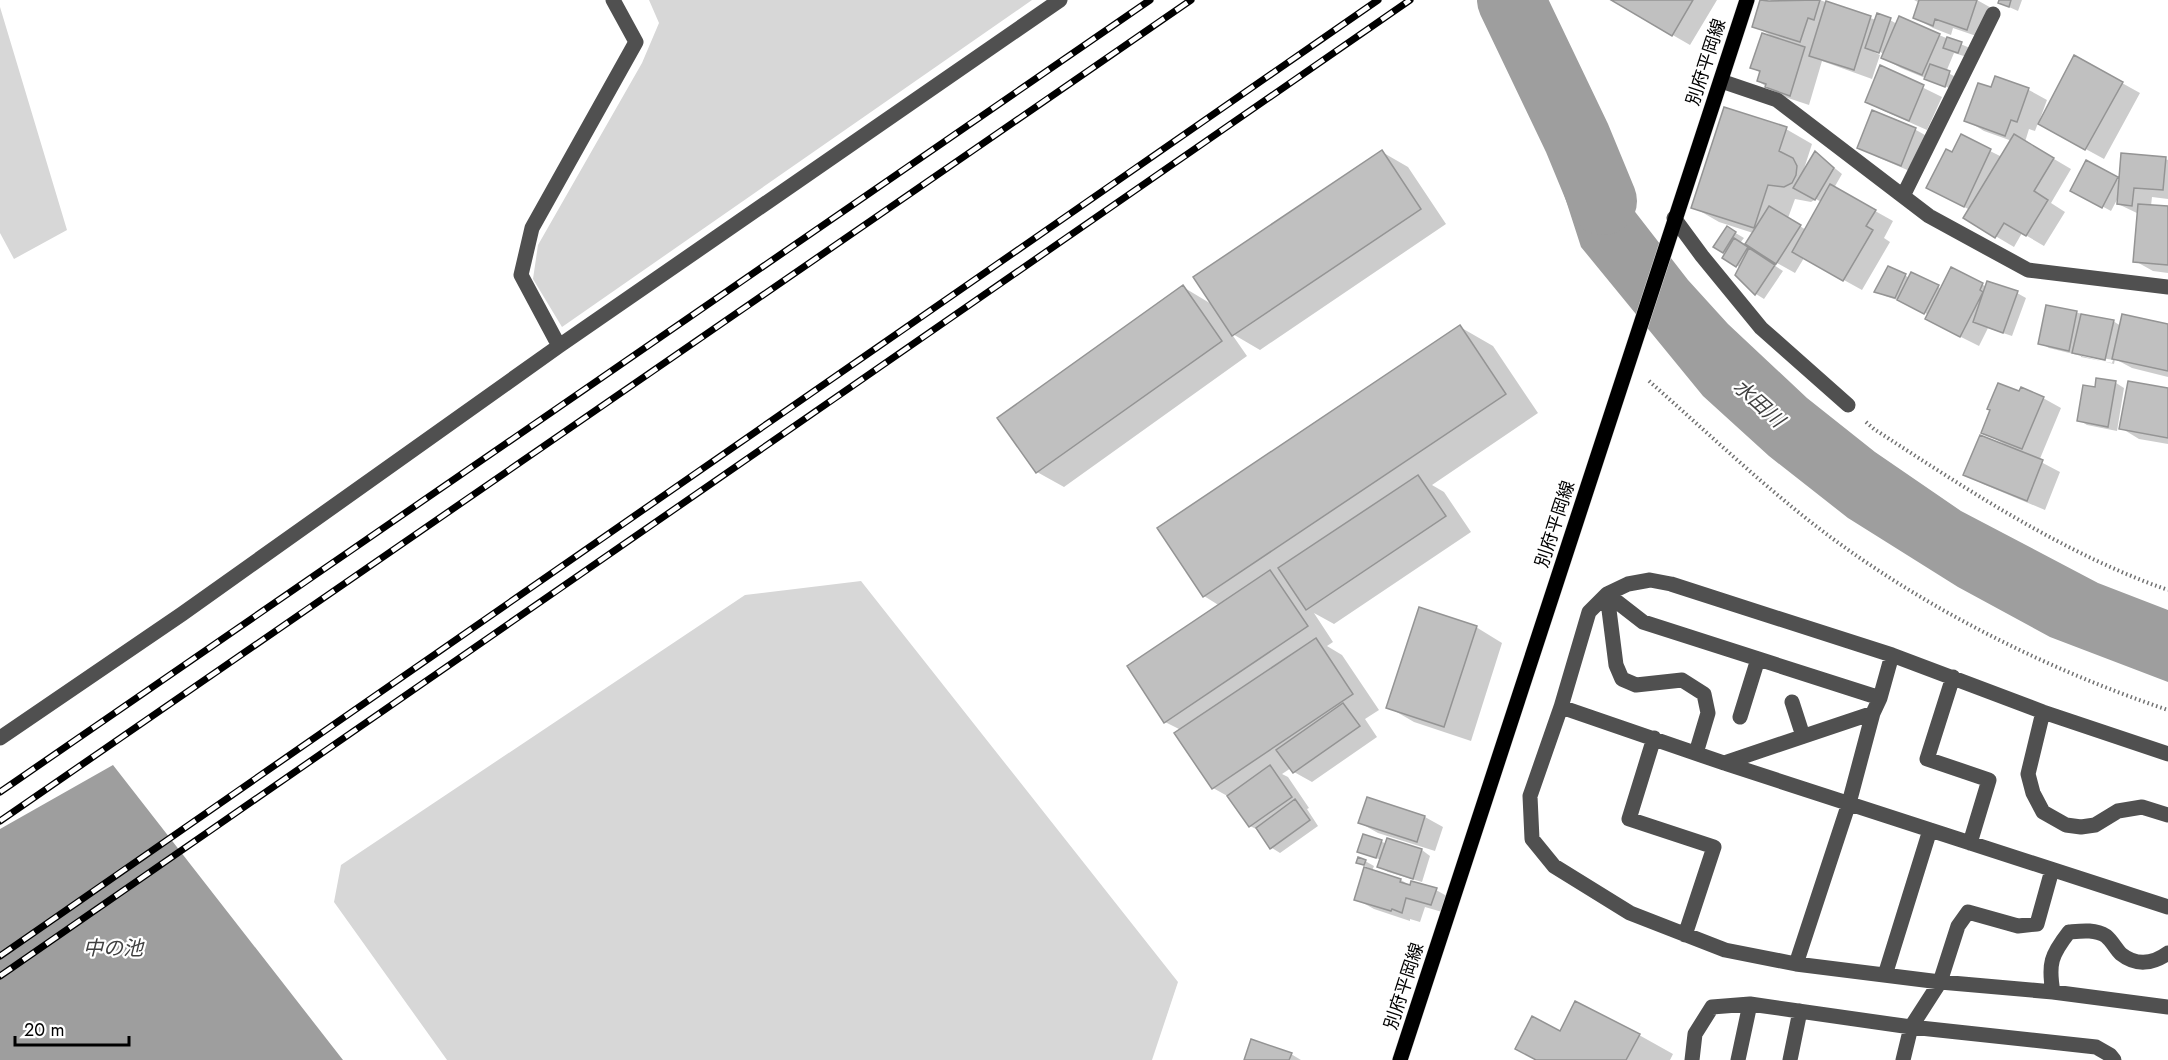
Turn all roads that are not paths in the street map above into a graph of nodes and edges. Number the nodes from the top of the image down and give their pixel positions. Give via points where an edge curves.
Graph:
1 (613, 0) edge
2 (1060, 0) edge
3 (1747, 0) edge
4 (1993, 14) dead end
5 (1721, 81) junction
6 (1903, 196) junction
7 (1674, 218) junction
8 (2168, 287) edge
9 (559, 346) junction
10 (1848, 405) road end
11 (1607, 594) junction
12 (1892, 655) junction
13 (1758, 659) junction
14 (1953, 677) junction
15 (1880, 698) junction
16 (1792, 702) dead end
17 (1561, 707) junction
18 (2043, 712) junction
19 (1873, 713) junction
20 (1740, 717) dead end
21 (1803, 736) junction
22 (0, 738) edge
23 (1654, 738) junction
24 (1696, 753) junction
25 (2168, 754) edge
26 (1724, 763) junction
27 (1849, 803) junction
28 (2168, 815) edge
29 (1930, 830) junction
30 (1970, 843) junction
31 (2052, 870) junction
32 (2168, 907) edge
33 (1685, 935) junction
34 (2168, 953) edge
35 (1796, 964) junction
36 (1885, 975) junction
37 (1940, 982) junction
38 (2053, 992) junction
39 (1750, 1004) junction
40 (2168, 1007) edge
41 (1800, 1011) junction
42 (1911, 1027) junction
43 (1400, 1060) edge
44 (1692, 1060) edge
45 (1738, 1060) edge
46 (1790, 1060) edge
47 (1903, 1060) edge
48 (2114, 1060) edge

1 - 9 street via 636,42 532,228 521,275
2 - 9 street
3 - 5 main road, 別府平岡線
4 - 6 street
5 - 6 street via 1777,100
5 - 7 main road, 別府平岡線
6 - 8 street via 1929,216 2028,270
7 - 10 street via 1761,328
7 - 43 main road, 別府平岡線
9 - 22 street
11 - 12 street via 1628,584 1650,580 1671,584
11 - 13 street via 1643,622
11 - 17 street via 1589,612
11 - 24 street via 1616,665 1622,679 1636,686 1683,680 1704,694 1708,713
12 - 14 street
12 - 15 street
13 - 15 street
13 - 20 street
14 - 18 street
14 - 30 street via 1927,759 1989,780
15 - 19 street
16 - 21 street
17 - 23 street
17 - 33 street via 1530,796 1532,839 1563,872 1630,913
18 - 25 street
18 - 28 street via 2028,774 2043,812 2066,825 2081,827 2095,825 2118,811 2142,807
19 - 21 street
19 - 27 street
21 - 26 street
23 - 24 street
23 - 33 street via 1629,819 1714,846
24 - 26 street
26 - 27 street
27 - 29 street
27 - 35 street
29 - 30 street
29 - 36 street
30 - 31 street
31 - 32 street
31 - 37 street via 2037,924 2018,926 1968,912 1958,927
33 - 35 street via 1725,950
34 - 38 street via 2159,960 2138,963 2122,954 2105,936 2087,930 2069,932 2056,949 2050,972
35 - 36 street
36 - 37 street
37 - 38 street
37 - 42 street
38 - 40 street
39 - 41 street
39 - 44 street via 1712,1007 1695,1034
39 - 45 street
41 - 42 street
41 - 46 street
42 - 47 street
42 - 48 street via 2096,1047

